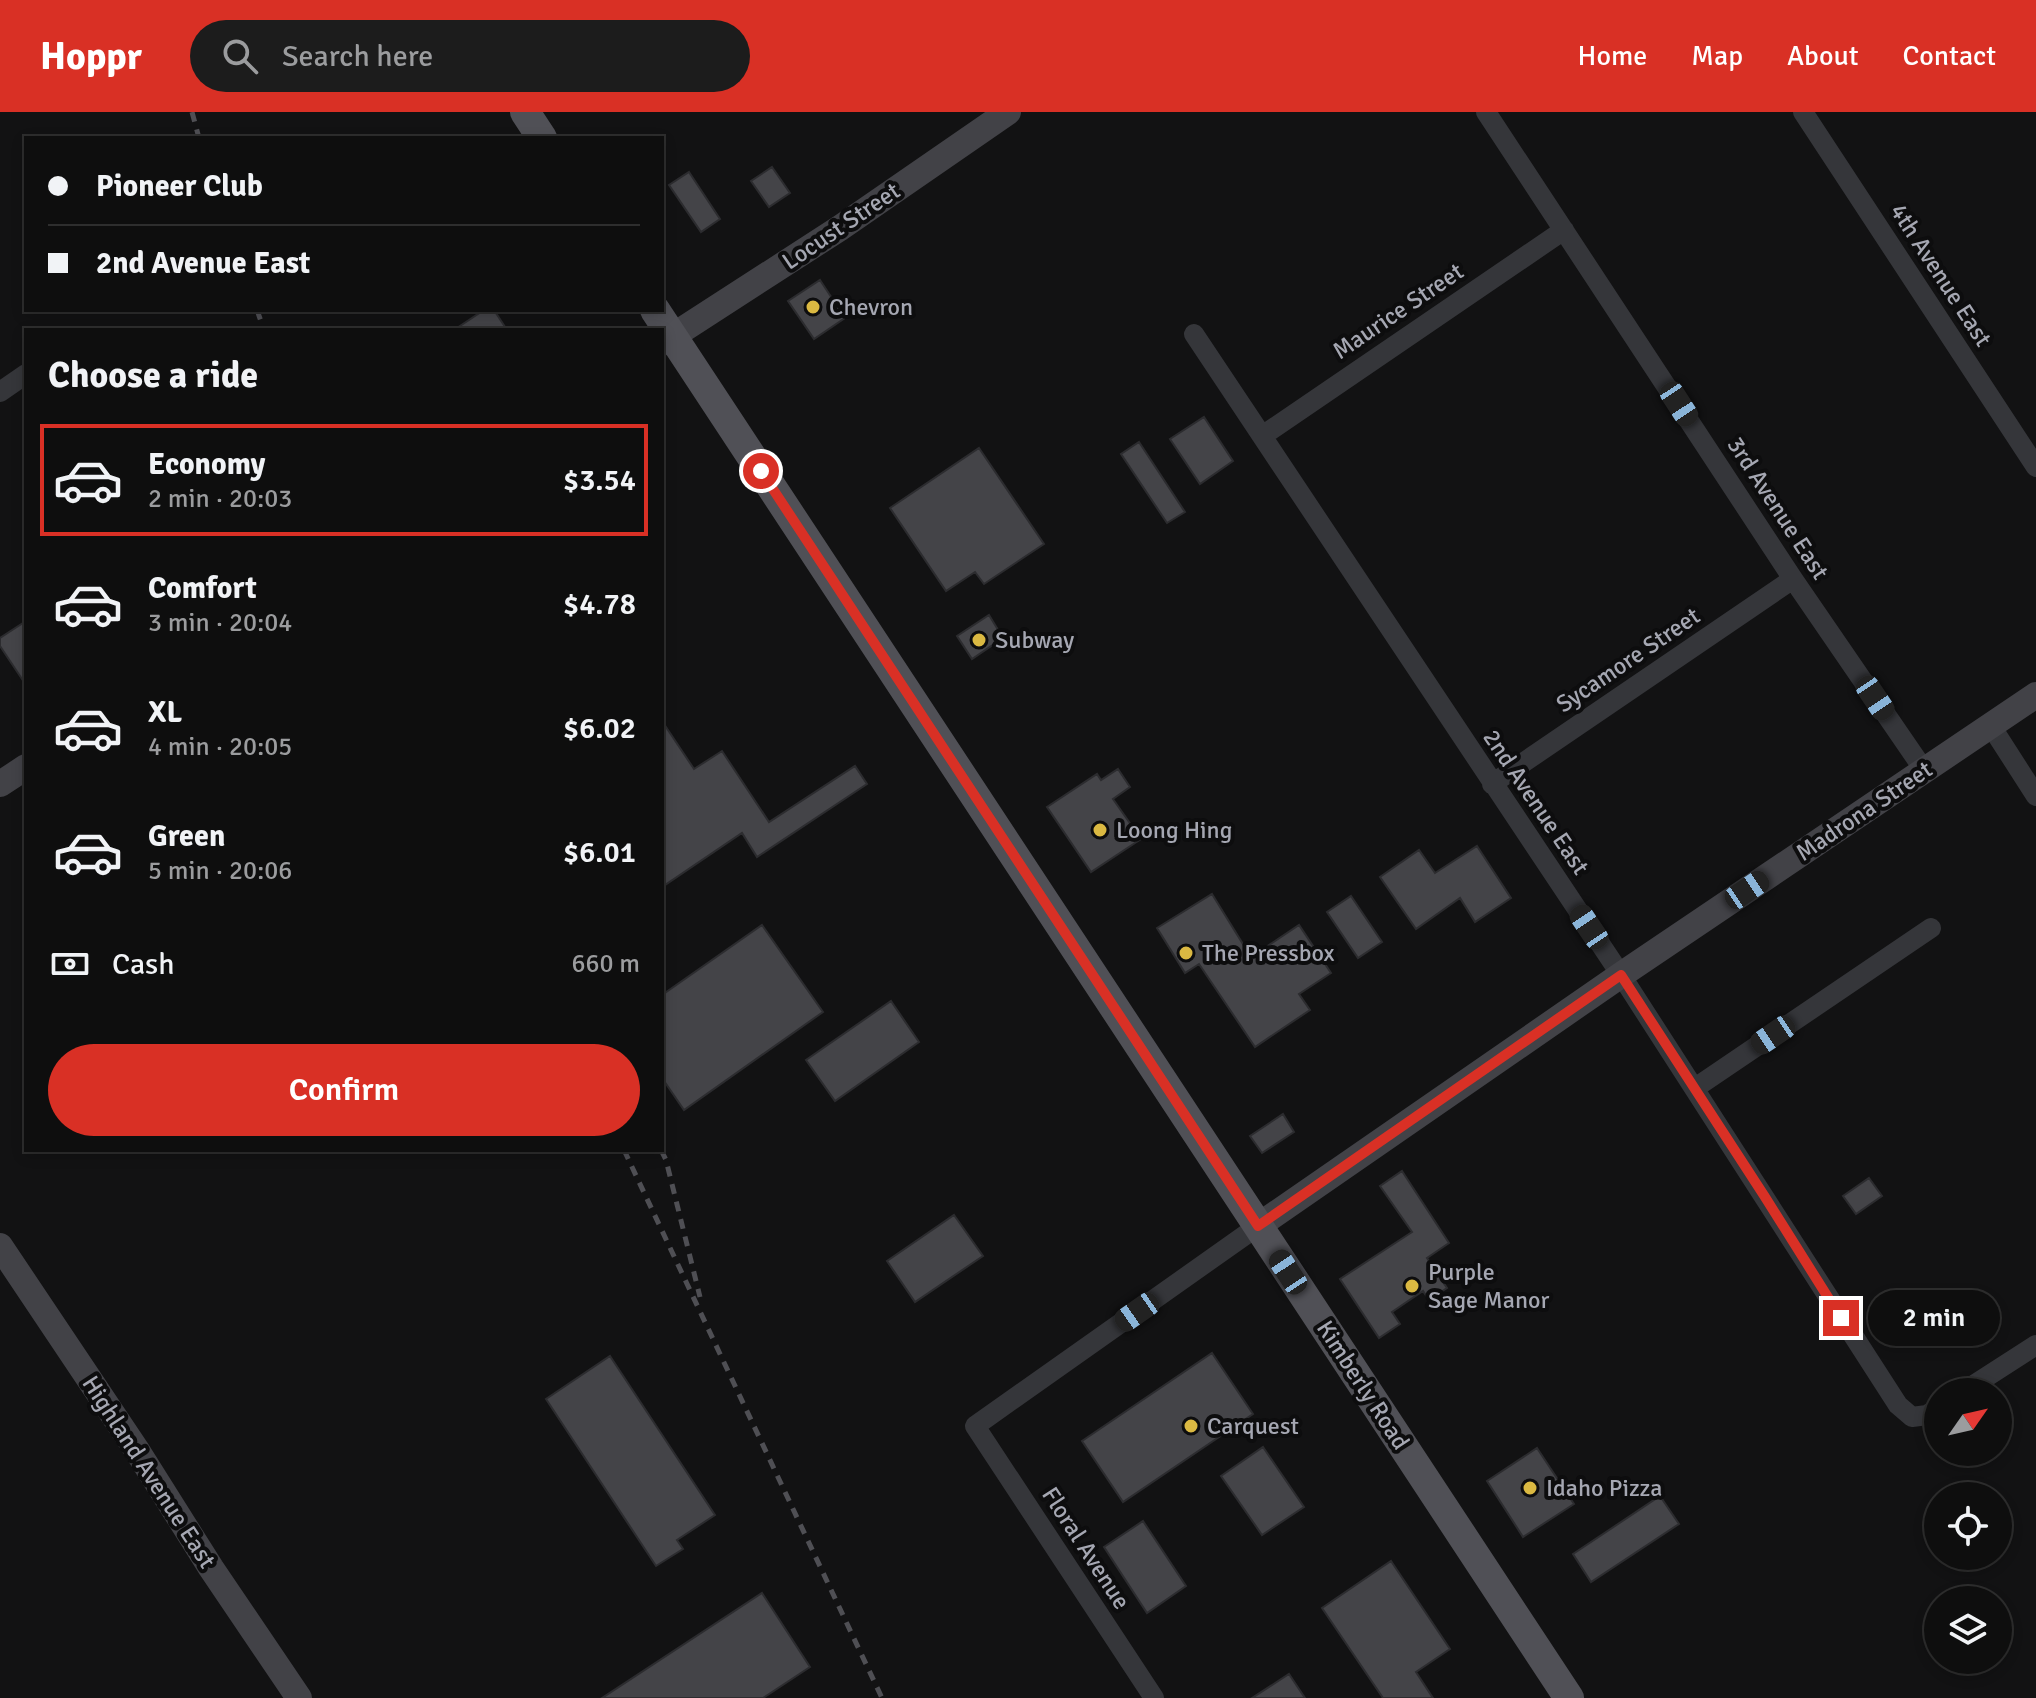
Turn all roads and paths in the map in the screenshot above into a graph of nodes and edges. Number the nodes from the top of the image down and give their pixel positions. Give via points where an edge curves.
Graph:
1 (1008, 112) edge
2 (1486, 112) edge
3 (1803, 112) edge
4 (1564, 230) junction
5 (1194, 334) dead end
6 (667, 340) edge
7 (24, 375) edge
8 (0, 392) edge
9 (1262, 436) junction
10 (2036, 467) edge
11 (1793, 579) junction
12 (2036, 695) edge
13 (1991, 726) junction
14 (24, 768) edge
15 (1924, 770) junction
16 (0, 784) edge
17 (1492, 784) junction
18 (2036, 796) edge
19 (1931, 928) dead end
20 (1621, 975) junction
21 (1695, 1088) junction
22 (1258, 1226) junction
23 (0, 1246) edge
24 (2036, 1345) edge
25 (1985, 1378) edge
26 (1924, 1415) edge
27 (299, 1698) edge
28 (1154, 1698) edge
29 (1569, 1698) edge

1 - 6 street, Locust Street
2 - 4 street, 3rd Avenue East
3 - 10 street, 4th Avenue East
4 - 9 street, Maurice Street
4 - 11 street, 3rd Avenue East
5 - 9 street, 2nd Avenue East
6 - 22 main road, Kimberly Road
7 - 8 street
9 - 17 street, 2nd Avenue East
11 - 15 street, 3rd Avenue East
11 - 17 street, Sycamore Street
12 - 13 street, Madrona Street
13 - 15 street, Madrona Street
13 - 18 street
14 - 16 street
15 - 20 street, Madrona Street
17 - 20 street, 2nd Avenue East
19 - 21 street
20 - 21 street, 2nd Avenue East
20 - 22 street, Madrona Street
21 - 26 street, 2nd Avenue East via 1898,1405 1912,1417
22 - 28 street, Floral Avenue via 975,1426
22 - 29 main road, Kimberly Road
23 - 27 street, Highland Avenue East
24 - 25 street

